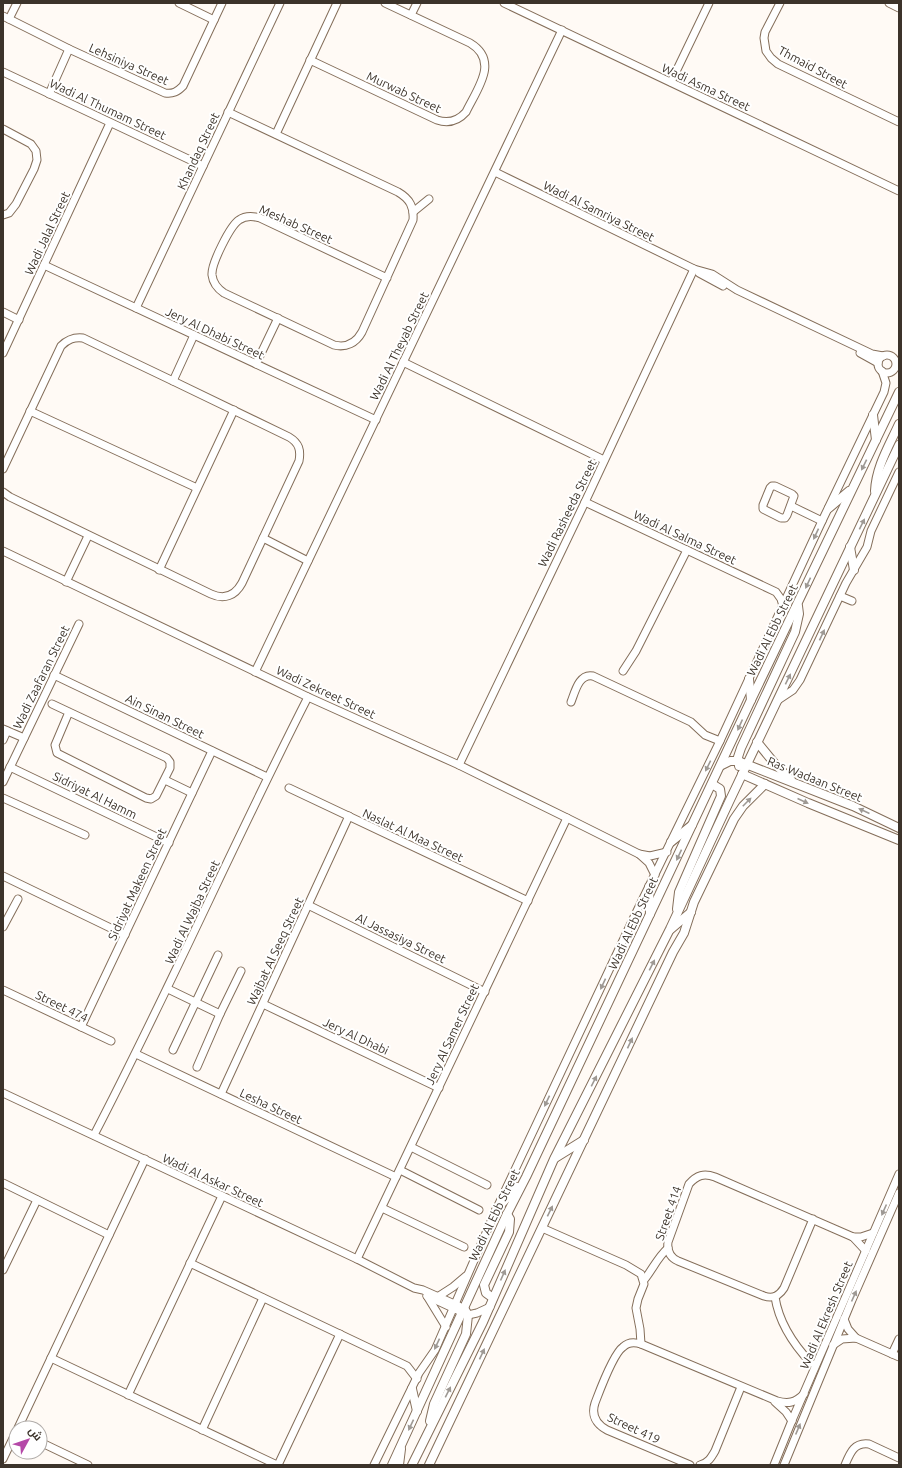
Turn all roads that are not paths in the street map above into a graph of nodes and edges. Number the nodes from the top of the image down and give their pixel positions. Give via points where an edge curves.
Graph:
1 (17, 3) edge
2 (179, 3) edge
3 (222, 3) edge
4 (280, 3) edge
5 (337, 3) edge
6 (385, 3) edge
7 (417, 3) edge
8 (504, 3) edge
9 (709, 3) edge
10 (780, 3) edge
11 (890, 3) edge
12 (899, 8) edge
13 (411, 16) junction
14 (6, 18) edge
15 (214, 20) junction
16 (562, 30) junction
17 (69, 49) junction
18 (310, 60) junction
19 (3, 72) edge
20 (671, 82) junction
21 (49, 94) junction
22 (228, 112) junction
23 (899, 122) edge
24 (110, 123) junction
25 (3, 129) edge
26 (276, 134) junction
27 (203, 166) junction
28 (495, 172) junction
29 (899, 190) edge
30 (428, 199) dead end
31 (413, 212) junction
32 (3, 215) edge
33 (44, 265) junction
34 (694, 269) junction
35 (387, 278) junction
36 (136, 308) junction
37 (3, 312) edge
38 (278, 318) junction
39 (19, 320) junction
40 (194, 335) junction
41 (899, 352) edge
42 (3, 353) edge
43 (883, 356) junction
44 (892, 356) junction
45 (403, 362) junction
46 (878, 363) junction
47 (256, 364) junction
48 (882, 371) junction
49 (173, 381) junction
50 (899, 392) edge
51 (234, 410) junction
52 (30, 411) junction
53 (872, 415) junction
54 (376, 420) junction
55 (899, 424) edge
56 (876, 441) junction
57 (899, 445) edge
58 (604, 460) junction
59 (3, 469) edge
60 (899, 472) edge
61 (197, 488) junction
62 (852, 488) junction
63 (3, 492) edge
64 (875, 496) junction
65 (585, 502) junction
66 (791, 506) junction
67 (829, 508) junction
68 (822, 521) junction
69 (88, 536) junction
70 (262, 538) junction
71 (850, 548) junction
72 (687, 550) junction
73 (3, 551) edge
74 (308, 561) junction
75 (159, 570) junction
76 (854, 570) junction
77 (66, 582) junction
78 (791, 588) junction
79 (776, 592) junction
80 (840, 596) junction
81 (852, 601) dead end
82 (798, 604) junction
83 (783, 606) junction
84 (79, 624) dead end
85 (623, 671) dead end
86 (255, 672) junction
87 (54, 675) junction
88 (749, 679) junction
89 (308, 697) junction
90 (751, 700) junction
91 (778, 700) junction
92 (571, 702) dead end
93 (52, 704) dead end
94 (69, 712) junction
95 (5, 730) edge
96 (24, 738) junction
97 (3, 740) edge
98 (720, 741) junction
99 (757, 742) junction
100 (212, 751) junction
101 (738, 761) junction
102 (746, 764) junction
103 (722, 765) junction
104 (459, 766) junction
105 (10, 767) junction
106 (742, 774) junction
107 (267, 777) junction
108 (165, 780) junction
109 (3, 782) edge
110 (712, 784) junction
111 (765, 784) junction
112 (795, 784) junction
113 (289, 788) dead end
114 (192, 793) junction
115 (3, 798) edge
116 (728, 802) junction
117 (349, 816) junction
118 (567, 818) junction
119 (694, 823) junction
120 (730, 826) junction
121 (899, 828) edge
122 (85, 835) dead end
123 (899, 840) edge
124 (671, 842) junction
125 (169, 843) junction
126 (667, 852) junction
127 (639, 854) junction
128 (655, 875) junction
129 (3, 876) edge
130 (650, 887) junction
131 (18, 899) dead end
132 (528, 901) junction
133 (308, 905) junction
134 (677, 912) junction
135 (691, 912) junction
136 (650, 916) junction
137 (3, 926) edge
138 (670, 929) junction
139 (125, 935) junction
140 (218, 955) dead end
141 (241, 970) dead end
142 (168, 989) junction
143 (3, 990) edge
144 (485, 992) junction
145 (196, 1002) junction
146 (263, 1004) junction
147 (220, 1014) junction
148 (82, 1028) junction
149 (111, 1041) dead end
150 (173, 1050) dead end
151 (136, 1054) junction
152 (197, 1067) dead end
153 (439, 1088) junction
154 (3, 1092) edge
155 (221, 1094) junction
156 (94, 1135) junction
157 (584, 1140) junction
158 (411, 1147) junction
159 (554, 1159) junction
160 (145, 1160) junction
161 (398, 1174) junction
162 (899, 1174) edge
163 (526, 1177) junction
164 (3, 1184) edge
165 (487, 1185) dead end
166 (899, 1193) edge
167 (222, 1196) junction
168 (36, 1200) junction
169 (382, 1208) junction
170 (479, 1210) dead end
171 (496, 1210) junction
172 (507, 1214) junction
173 (813, 1219) junction
174 (542, 1228) junction
175 (873, 1233) junction
176 (110, 1235) junction
177 (853, 1237) junction
178 (464, 1247) dead end
179 (668, 1248) junction
180 (866, 1251) junction
181 (357, 1259) junction
182 (190, 1263) junction
183 (3, 1270) edge
184 (470, 1271) junction
185 (644, 1280) junction
186 (414, 1288) junction
187 (427, 1296) junction
188 (439, 1296) junction
189 (774, 1297) junction
190 (263, 1298) junction
191 (493, 1298) junction
192 (454, 1306) junction
193 (490, 1306) junction
194 (464, 1312) junction
195 (844, 1319) junction
196 (446, 1327) junction
197 (340, 1334) junction
198 (856, 1338) junction
199 (899, 1339) edge
200 (641, 1344) junction
201 (833, 1345) junction
202 (892, 1354) junction
203 (899, 1357) edge
204 (51, 1358) junction
205 (811, 1363) dead end
206 (407, 1366) junction
207 (423, 1366) junction
208 (417, 1379) junction
209 (741, 1387) junction
210 (412, 1389) junction
211 (804, 1394) junction
212 (128, 1395) junction
213 (772, 1399) junction
214 (417, 1412) junction
215 (22, 1420) edge
216 (792, 1421) junction
217 (430, 1428) junction
218 (202, 1430) junction
219 (402, 1444) junction
220 (48, 1446) edge
221 (8, 1449) edge
222 (899, 1458) edge
223 (3, 1459) edge
224 (88, 1465) edge
225 (278, 1465) edge
226 (374, 1465) edge
227 (392, 1465) edge
228 (399, 1465) edge
229 (412, 1465) edge
230 (429, 1465) edge
231 (690, 1465) edge
232 (700, 1465) edge
233 (774, 1465) edge
234 (784, 1465) edge
235 (845, 1465) edge

1 - 14 street
2 - 15 street
3 - 15 street, Lehsiniya Street
4 - 22 street, Khandaq Street
5 - 18 street
6 - 13 street, Murwab Street
7 - 13 street
8 - 16 street, Wadi Asma Street
9 - 20 street
10 - 23 street, Thmaid Street via 764,38 766,51 771,58 778,64
11 - 12 street
13 - 18 street, Murwab Street via 470,43 484,58 485,72 466,112 456,120 437,120
14 - 17 street, Lehsiniya Street
15 - 17 street, Lehsiniya Street via 183,86 172,94
16 - 20 street, Wadi Asma Street
16 - 28 street, Wadi Al Theyab Street
17 - 21 street
18 - 26 street
19 - 21 street, Wadi Al Thumam Street
20 - 29 street, Wadi Asma Street
21 - 24 street, Wadi Al Thumam Street
22 - 26 street
22 - 27 street, Khandaq Street
24 - 27 street, Wadi Al Thumam Street
24 - 33 street, Wadi Jalal Street
25 - 32 street via 31,144 36,151 37,160 16,204 10,213
26 - 31 street via 398,192 408,200
27 - 36 street, Khandaq Street
28 - 34 street, Wadi Al Samriya Street
28 - 45 street, Wadi Al Theyab Street
30 - 31 street
31 - 35 street, Meshab Street via 413,220
33 - 36 street, Jery Al Dhabi Street
33 - 39 street, Wadi Jalal Street
34 - 43 street, Wadi Al Samriya Street via 712,274 737,290 872,354
34 - 46 street, Wadi Al Samriya Street via 740,296
34 - 58 street, Wadi Rasheeda Street
35 - 38 street, Meshab Street via 359,337 345,346 334,345
35 - 38 street, Meshab Street via 260,218 243,218 231,229 214,265 213,279 224,293
36 - 40 street, Jery Al Dhabi Street
37 - 39 street
38 - 47 street
39 - 42 street, Wadi Jalal Street
40 - 47 street, Jery Al Dhabi Street
40 - 49 street
41 - 44 street
43 - 44 street
43 - 46 street
44 - 48 street via 895,367 891,372
45 - 54 street, Wadi Al Theyab Street
45 - 58 street
46 - 48 street
47 - 54 street, Jery Al Dhabi Street
48 - 53 street via 885,388
49 - 51 street
49 - 52 street via 83,338 71,338 61,346
50 - 56 street, Wadi Al Ebb Street
51 - 61 street
51 - 70 street via 289,437 299,447 299,461
52 - 59 street
52 - 61 street
53 - 56 street
53 - 67 street
54 - 74 street, Wadi Al Theyab Street
55 - 64 street via 878,471
56 -> 62 street, Wadi Al Ebb Street
57 - 64 street
58 - 65 street, Wadi Rasheeda Street
60 - 76 street via 871,531 867,547
61 - 75 street
62 - 67 street
62 -> 82 street, Wadi Al Ebb Street
63 - 69 street
71 -> 64 street
65 - 72 street, Wadi Al Salma Street
65 - 104 street, Wadi Rasheeda Street
66 - 66 street via 794,495 774,486 770,488 762,506 764,510 783,518
66 - 68 street
67 - 68 street
68 -> 78 street
69 - 75 street
69 - 77 street
70 - 74 street
70 - 75 street via 239,588 229,596 216,596
71 - 76 street
91 -> 71 street
72 - 79 street, Wadi Al Salma Street
72 - 85 street via 636,651
73 - 77 street, Wadi Zekreet Street
74 - 86 street, Wadi Al Theyab Street
76 - 80 street
77 - 86 street, Wadi Zekreet Street
78 - 79 street
78 - 83 street
79 - 83 street
80 - 81 street
91 -> 80 street via 798,684
82 - 90 street, Wadi Al Ebb Street
82 - 101 street via 795,632 741,748
83 - 88 street
84 - 87 street, Wadi Zaafaran Street
86 - 89 street, Wadi Zekreet Street
87 - 96 street, Wadi Zaafaran Street
87 - 100 street, Ain Sinan Street
88 - 90 street
88 - 98 street
89 - 104 street, Wadi Zekreet Street
89 - 107 street, Wadi Al Wajba Street
90 -> 103 street, Wadi Al Ebb Street
91 - 99 street
92 - 98 street via 583,678 593,676 691,722 705,734
93 - 94 street
94 - 108 street via 167,758 171,765
94 - 108 street via 55,745 55,751 59,755 149,799 156,796
95 - 96 street
95 - 97 street
96 - 105 street, Wadi Zaafaran Street
98 -> 124 street
99 - 102 street
99 - 112 street
100 - 107 street, Ain Sinan Street
100 - 114 street, Sidriyat Makeen Street
101 - 102 street, Ras Wadaan Street
101 - 103 street
101 - 106 street
102 - 106 street
102 - 112 street, Ras Wadaan Street
103 - 110 street, Wadi Al Ebb Street
104 - 118 street, Wadi Zekreet Street
105 - 109 street, Wadi Zaafaran Street
105 - 125 street, Sidriyat Al Hamm
106 - 111 street, Ras Wadaan Street
106 - 116 street
107 - 142 street, Wadi Al Wajba Street
108 - 114 street
110 - 119 street, Wadi Al Ebb Street
110 - 134 street via 720,789 721,796 679,892
120 -> 111 street via 743,806
111 -> 123 street, Ras Wadaan Street
121 -> 112 street, Ras Wadaan Street via 858,808
113 - 117 street, Naslat Al Maa Street
114 - 125 street, Sidriyat Makeen Street
115 - 122 street
116 - 120 street
116 - 134 street
117 - 132 street, Naslat Al Maa Street
117 - 133 street, Wajbat Al Seeq Street
118 - 127 street, Wadi Zekreet Street
118 - 132 street, Jery Al Samer Street
119 - 124 street
119 -> 136 street, Wadi Al Ebb Street
120 - 135 street
124 - 126 street
125 - 139 street, Sidriyat Makeen Street
126 - 127 street, Wadi Zekreet Street via 650,856
126 - 128 street
127 - 128 street, Wadi Zekreet Street via 649,863
128 - 130 street
129 - 139 street
130 - 136 street
130 -> 171 street
131 - 137 street
132 - 144 street, Jery Al Samer Street
133 - 144 street, Al Jassasiya Street
133 - 146 street, Wajbat Al Seeq Street
134 - 138 street
135 - 138 street
157 -> 135 street via 684,933
136 - 163 street, Wadi Al Ebb Street
159 -> 138 street
139 - 148 street, Sidriyat Makeen Street
140 - 145 street
141 - 147 street
142 - 145 street
142 - 151 street, Wadi Al Wajba Street
143 - 148 street, Street 474
144 - 153 street, Jery Al Samer Street
145 - 147 street
145 - 150 street
146 - 153 street, Jery Al Dhabi
146 - 155 street, Wajbat Al Seeq Street
147 - 152 street
148 - 149 street, Street 474
151 - 155 street, Lesha Street
151 - 156 street, Wadi Al Wajba Street
153 - 158 street, Jery Al Samer Street
154 - 156 street, Wadi Al Askar Street
155 - 161 street, Lesha Street
156 - 160 street, Wadi Al Askar Street
157 - 159 street
174 -> 157 street
158 - 161 street, Jery Al Samer Street
158 - 165 street
191 -> 159 street
160 - 167 street, Wadi Al Askar Street
160 - 176 street
161 - 169 street, Jery Al Samer Street
161 - 170 street, Lesha Street
162 -> 175 street, Wadi Al Ekresh Street
163 - 171 street
163 - 172 street, Wadi Al Ebb Street
164 - 168 street
195 -> 166 street, Wadi Al Ekresh Street
167 - 181 street, Wadi Al Askar Street
167 - 182 street
168 - 176 street
168 - 183 street
169 - 178 street
169 - 181 street, Jery Al Samer Street
171 - 184 street
172 - 191 street via 510,1219 509,1232 484,1285 486,1293
172 - 194 street, Wadi Al Ebb Street
173 - 177 street, Street 414
173 - 179 street, Street 414 via 704,1174 690,1184
173 - 189 street via 784,1288
174 - 185 street via 626,1265 639,1272
230 -> 174 street
175 - 177 street
175 - 180 street, Wadi Al Ekresh Street
176 - 204 street
177 - 180 street, Street 414
179 - 185 street via 657,1258
179 - 189 street, Street 414 via 672,1257 678,1261 764,1296
180 - 211 street, Wadi Al Ekresh Street
181 - 186 street, Wadi Al Askar Street
182 - 190 street
182 - 212 street
184 - 188 street
184 - 192 street
185 - 200 street via 636,1308
186 - 187 street, Wadi Al Askar Street
186 - 188 street, Wadi Al Askar Street
187 - 192 street, Wadi Al Askar Street
187 - 196 street
188 - 192 street, Wadi Al Askar Street
189 - 205 street via 779,1317 787,1333
190 - 197 street
190 - 218 street
191 - 193 street
192 - 194 street, Wadi Al Askar Street
192 - 196 street
193 - 194 street via 477,1313
217 -> 193 street
194 - 214 street, Wadi Al Ebb Street
194 - 217 street via 466,1334 434,1404
195 - 198 street
195 - 201 street, Wadi Al Ekresh Street
196 -> 207 street via 433,1353
197 - 206 street
197 - 225 street
198 - 201 street via 842,1339
198 - 202 street
199 - 202 street
200 - 209 street
200 - 231 street, Street 419 via 629,1343 619,1351 595,1403 595,1419 602,1428
234 -> 201 street, Wadi Al Ekresh Street
202 - 203 street
204 - 212 street
204 - 215 street
206 - 207 street
206 - 208 street
207 - 208 street
208 - 210 street
209 - 213 street
209 - 232 street via 715,1451 710,1459
210 - 214 street
210 - 226 street
211 - 213 street via 789,1403
211 - 216 street, Wadi Al Ekresh Street
212 - 218 street
213 - 216 street
214 -> 219 street, Wadi Al Ebb Street
216 - 233 street, Wadi Al Ekresh Street
217 - 229 street
218 - 225 street
219 - 227 street, Wadi Al Ebb Street
219 - 228 street
220 - 224 street
221 - 223 street
222 - 235 street via 869,1444 859,1444 850,1453

